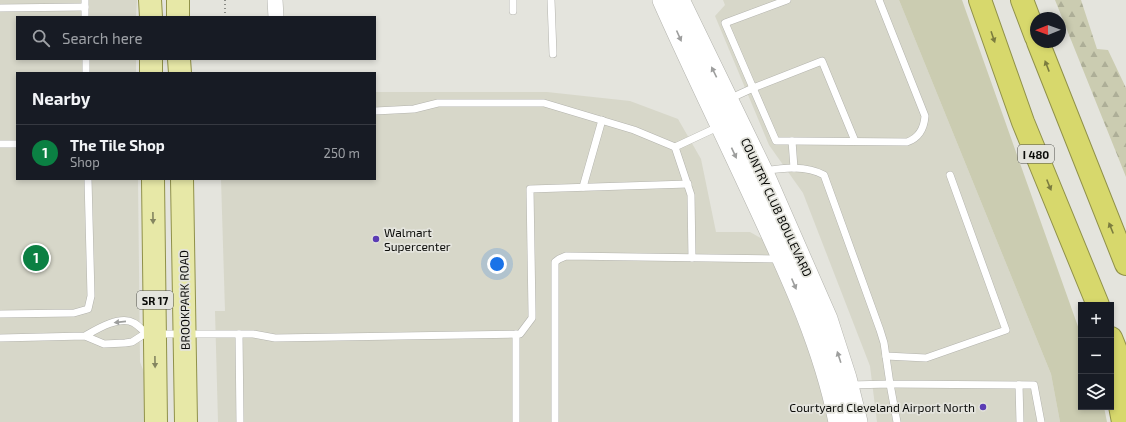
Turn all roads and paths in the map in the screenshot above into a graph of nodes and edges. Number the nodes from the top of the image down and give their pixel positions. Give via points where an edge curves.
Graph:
1 (150, 0) edge
2 (178, 0) edge
3 (225, 0) edge
4 (275, 0) edge
5 (512, 0) edge
6 (551, 0) edge
7 (787, 0) edge
8 (878, 0) edge
9 (980, 0) edge
10 (1022, 0) edge
11 (675, 3) edge
12 (85, 4) edge
13 (0, 8) edge
14 (513, 11) dead end
15 (85, 16) edge
16 (150, 16) edge
17 (178, 16) edge
18 (225, 16) edge
19 (276, 16) edge
20 (1030, 21) edge
21 (1040, 48) edge
22 (553, 54) dead end
23 (86, 60) edge
24 (151, 60) edge
25 (179, 60) edge
26 (86, 72) edge
27 (151, 72) edge
28 (180, 72) edge
29 (753, 88) junction
30 (720, 104) junction
31 (376, 111) edge
32 (602, 120) junction
33 (729, 122) junction
34 (792, 141) junction
35 (855, 141) junction
36 (0, 144) edge
37 (16, 144) edge
38 (675, 147) junction
39 (794, 168) junction
40 (762, 172) junction
41 (950, 175) dead end
42 (88, 180) edge
43 (153, 180) edge
44 (182, 180) edge
45 (688, 184) junction
46 (583, 187) junction
47 (692, 258) junction
48 (783, 259) junction
49 (1126, 264) edge
50 (1097, 302) edge
51 (0, 314) edge
52 (151, 334) junction
53 (239, 334) junction
54 (516, 334) junction
55 (185, 335) junction
56 (86, 336) junction
57 (0, 338) edge
58 (1114, 345) edge
59 (886, 356) junction
60 (1114, 374) edge
61 (1126, 375) edge
62 (890, 384) junction
63 (848, 385) junction
64 (1019, 385) junction
65 (156, 422) edge
66 (186, 422) edge
67 (240, 422) edge
68 (516, 422) edge
69 (555, 422) edge
70 (839, 422) edge
71 (857, 422) edge
72 (897, 422) edge
73 (1020, 422) edge
74 (1041, 422) edge
75 (1123, 422) edge

1 - 16 main road
2 - 17 main road
3 - 18 path
4 - 19 street
5 - 14 lane
6 - 22 lane
7 - 29 lane via 726,23
8 - 35 lane via 925,116 919,135 907,142
9 -> 50 highway, I 480 via 1023,122
10 - 20 highway
11 - 30 street, COUNTRY CLUB BOULEVARD
12 - 13 lane
12 - 15 lane
49 -> 21 highway
23 - 26 lane
24 - 27 main road
25 - 28 main road
29 - 30 lane
29 - 34 lane via 776,141
29 - 35 lane via 822,61
30 - 33 street, COUNTRY CLUB BOULEVARD
31 - 32 lane via 414,109 438,103 544,102
32 - 38 lane
32 - 46 lane
33 - 38 lane
33 - 40 street, COUNTRY CLUB BOULEVARD
33 -> 48 street, COUNTRY CLUB BOULEVARD
34 - 35 lane
34 - 39 lane
36 - 37 lane
38 - 45 lane
39 - 40 lane
39 - 59 lane via 824,175 880,330
63 -> 40 street, COUNTRY CLUB BOULEVARD via 827,319
41 - 59 lane via 1006,330 926,358
42 - 51 lane via 91,296 88,309 74,313
43 -> 52 main road, SR 17
44 - 55 main road, BROOKPARK ROAD / SR 17
45 - 46 lane
45 - 47 lane via 691,195
46 - 54 lane via 530,189 532,312 527,326 520,334
47 - 48 lane
47 - 69 lane via 566,256 555,262
48 -> 70 street, COUNTRY CLUB BOULEVARD via 821,351
52 - 55 lane
52 - 56 lane via 132,342 104,344
52 -> 56 lane via 133,322 124,321 103,325
52 -> 65 main road, SR 17
53 - 54 lane via 275,338
53 - 55 lane
53 - 67 lane
54 - 68 lane
55 - 66 main road, BROOKPARK ROAD / SR 17
56 - 57 lane
58 - 61 highway
59 - 62 lane
60 - 75 highway
62 - 63 lane
62 - 64 lane
62 - 72 lane
63 - 71 street, COUNTRY CLUB BOULEVARD
64 - 73 lane
64 - 74 lane via 1034,385

